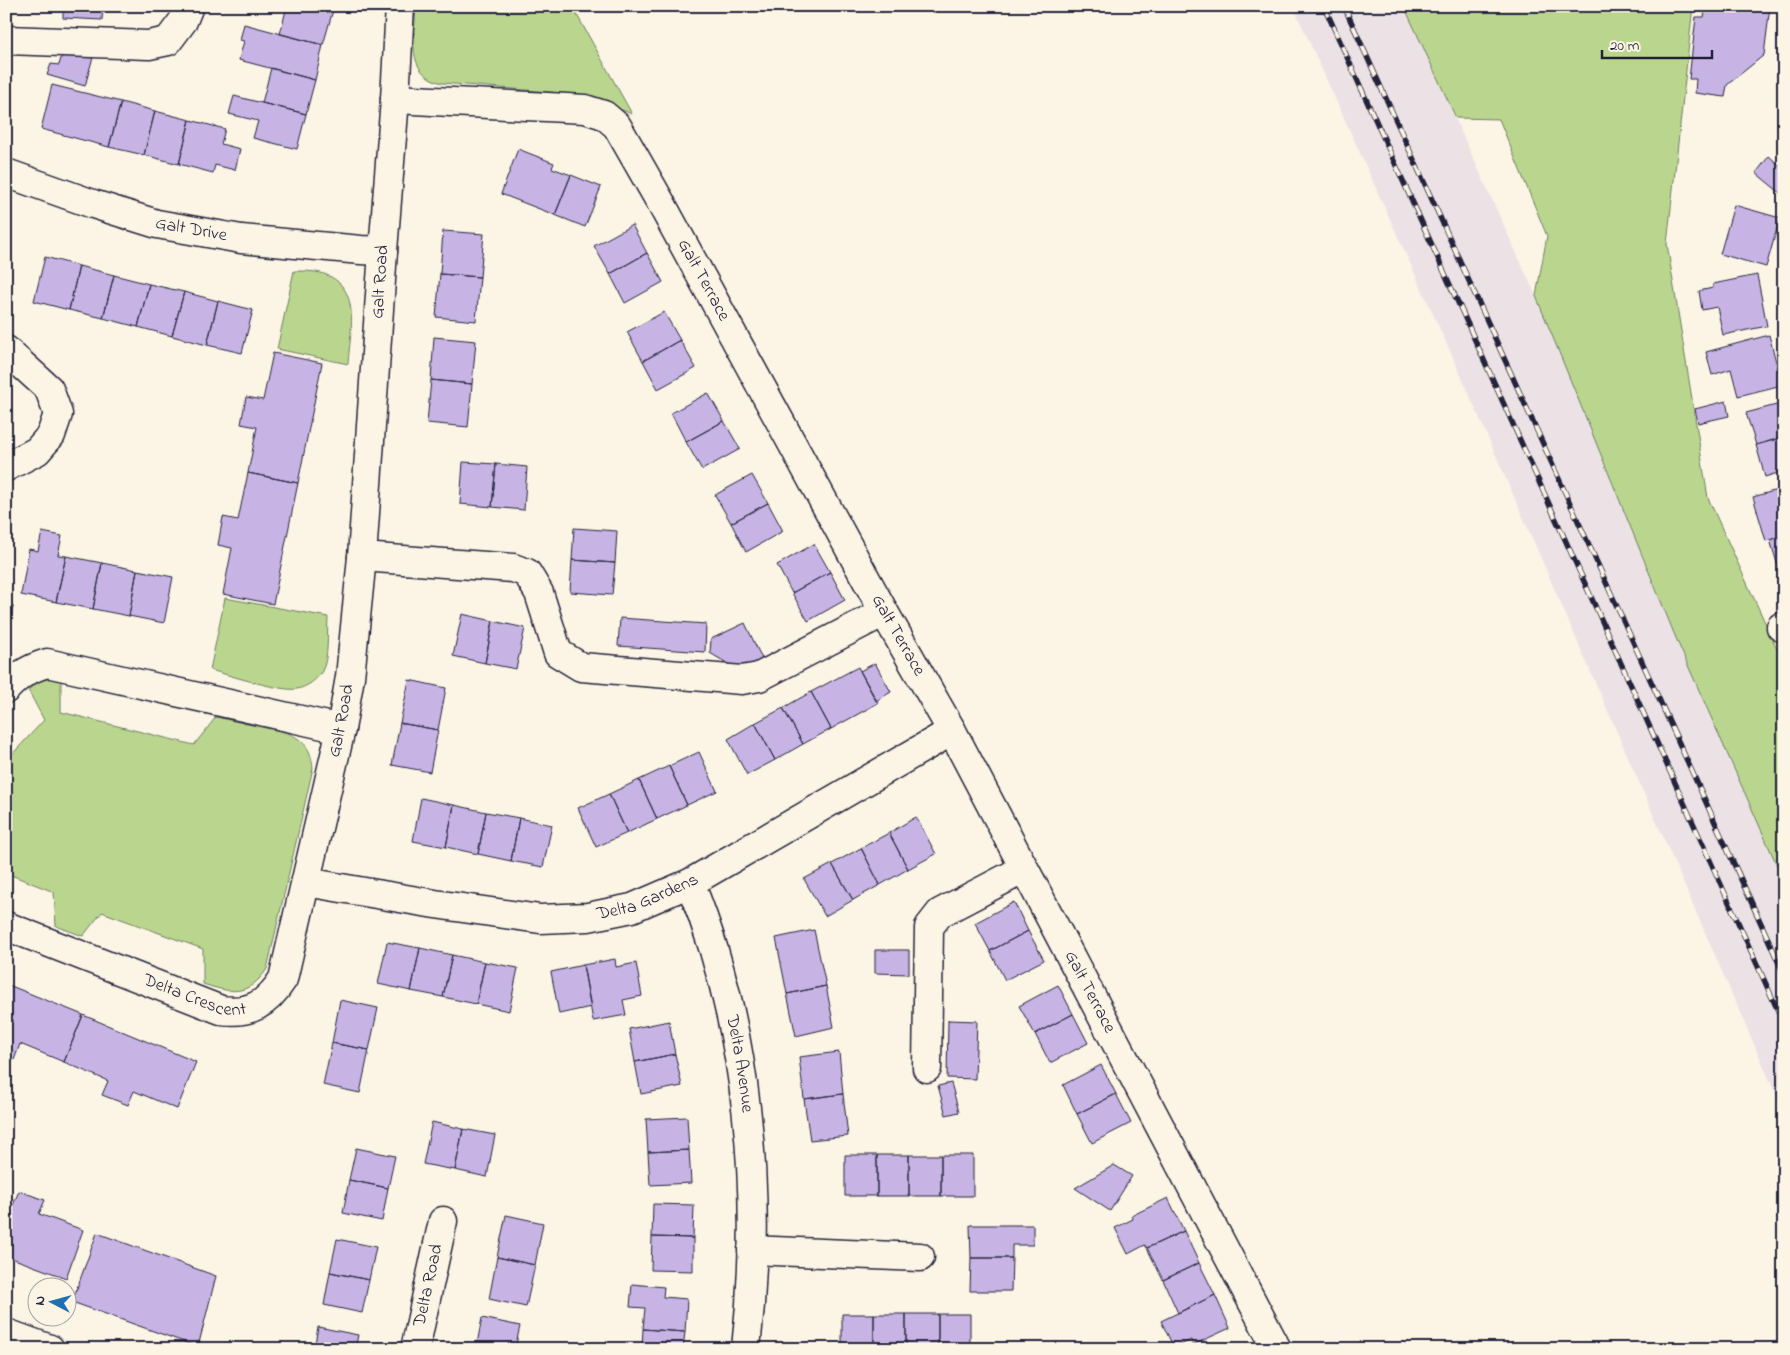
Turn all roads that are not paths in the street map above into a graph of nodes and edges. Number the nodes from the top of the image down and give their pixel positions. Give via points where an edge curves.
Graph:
1 (189, 6) edge
2 (400, 6) edge
3 (6, 40) edge
4 (395, 99) junction
5 (6, 173) edge
6 (383, 250) junction
7 (6, 350) edge
8 (6, 468) edge
9 (362, 556) junction
10 (884, 612) junction
11 (6, 689) edge
12 (341, 729) junction
13 (952, 731) junction
14 (1024, 869) junction
15 (306, 882) junction
16 (690, 883) junction
17 (6, 926) edge
18 (927, 1068) dead end
19 (443, 1221) dead end
20 (752, 1250) junction
21 (920, 1257) dead end
22 (6, 1333) edge
23 (50, 1349) edge
24 (415, 1349) edge
25 (746, 1349) edge
26 (1277, 1349) edge

1 - 3 street via 183,22 168,41 149,45
2 - 4 street, Galt Road
4 - 6 street, Galt Road
4 - 10 street, Galt Terrace via 585,109 604,115 617,126
5 - 6 street, Galt Drive via 157,224 242,240
6 - 9 street, Galt Road
7 - 8 street via 49,389 58,414 51,435 37,451
9 - 10 street via 513,568 527,574 539,593 558,653 581,668 742,680 759,677
9 - 12 street, Galt Road via 350,677
10 - 13 street, Galt Terrace
11 - 12 street via 17,677 47,664
12 - 15 street, Galt Road
13 - 14 street, Galt Terrace
13 - 16 street, Delta Gardens
14 - 18 street via 940,913 929,927
14 - 26 street, Galt Terrace
15 - 16 street, Delta Gardens via 540,919 588,917 632,908
15 - 17 street, Delta Crescent via 283,979 262,1004 234,1012 221,1010
16 - 20 street, Delta Avenue via 718,962 740,1070 749,1132
19 - 24 street, Delta Road
20 - 21 street
20 - 25 street, Delta Avenue
22 - 23 street

